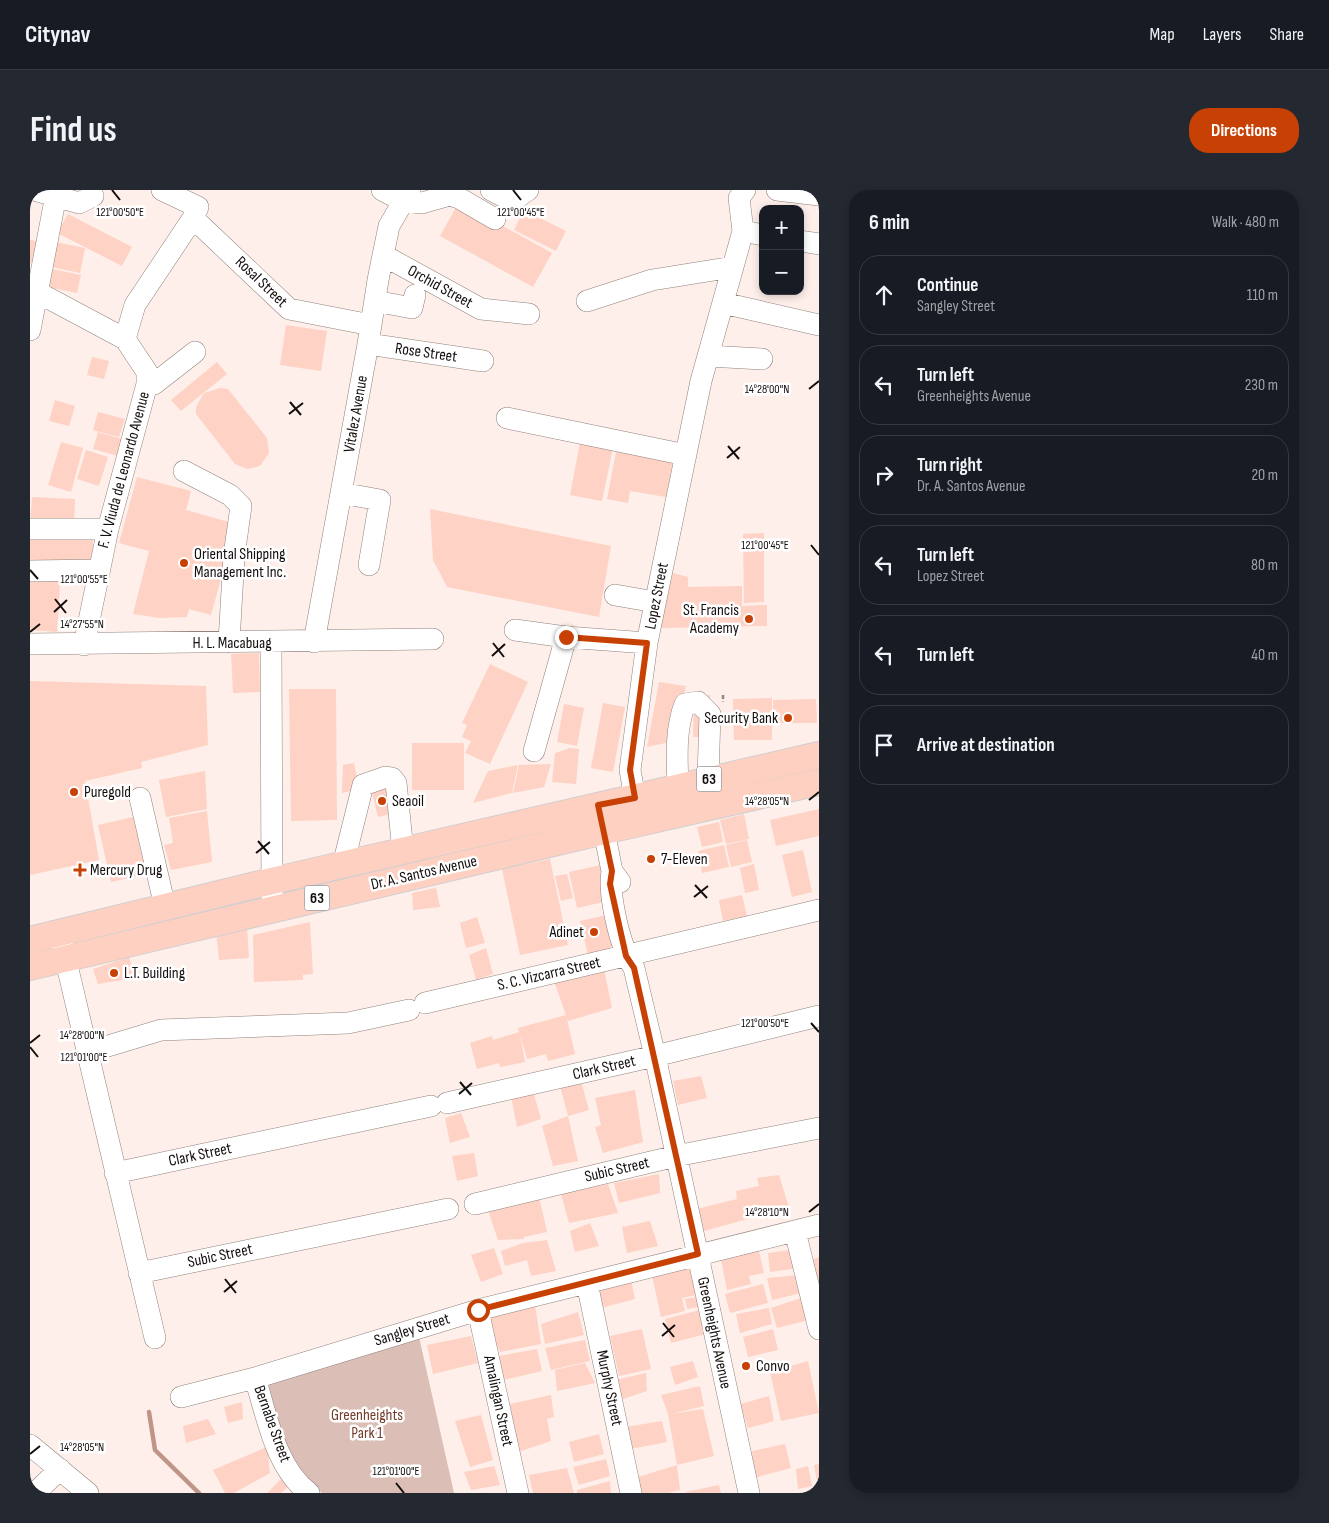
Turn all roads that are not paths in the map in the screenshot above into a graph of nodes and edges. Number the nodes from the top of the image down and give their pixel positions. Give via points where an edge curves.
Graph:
1 (34, 190) edge
2 (162, 190) edge
3 (382, 190) edge
4 (491, 190) edge
5 (528, 190) edge
6 (745, 190) edge
7 (777, 190) edge
8 (56, 193) edge
9 (819, 195) edge
10 (93, 196) dead end
11 (406, 196) edge
12 (195, 213) junction
13 (495, 219) dead end
14 (753, 233) edge
15 (804, 242) edge
16 (819, 244) edge
17 (383, 255) junction
18 (733, 267) junction
19 (37, 292) junction
20 (415, 295) dead end
21 (374, 301) junction
22 (587, 301) dead end
23 (723, 303) junction
24 (529, 314) dead end
25 (819, 325) edge
26 (30, 330) edge
27 (370, 335) junction
28 (126, 339) junction
29 (196, 352) dead end
30 (708, 356) junction
31 (762, 359) dead end
32 (483, 361) dead end
33 (147, 384) junction
34 (507, 418) dead end
35 (686, 455) junction
36 (184, 471) dead end
37 (342, 493) junction
38 (30, 529) edge
39 (108, 529) junction
40 (369, 565) dead end
41 (99, 570) junction
42 (30, 571) edge
43 (615, 595) dead end
44 (655, 602) junction
45 (515, 630) dead end
46 (566, 637) junction
47 (433, 639) dead end
48 (229, 642) junction
49 (314, 642) junction
50 (271, 643) junction
51 (647, 643) junction
52 (30, 644) edge
53 (84, 645) junction
54 (534, 751) dead end
55 (819, 755) edge
56 (708, 779) junction
57 (819, 782) edge
58 (678, 787) junction
59 (140, 798) dead end
60 (635, 798) junction
61 (598, 805) junction
62 (604, 831) junction
63 (403, 851) junction
64 (343, 865) junction
65 (272, 881) junction
66 (165, 907) junction
67 (272, 909) junction
68 (819, 910) edge
69 (59, 932) junction
70 (30, 940) edge
71 (66, 957) junction
72 (632, 959) junction
73 (30, 967) edge
74 (819, 1016) edge
75 (88, 1052) junction
76 (655, 1056) junction
77 (819, 1128) edge
78 (676, 1156) junction
79 (115, 1173) junction
80 (475, 1204) dead end
81 (448, 1209) dead end
82 (819, 1224) edge
83 (795, 1230) junction
84 (698, 1254) junction
85 (139, 1273) junction
86 (587, 1283) junction
87 (478, 1310) junction
88 (819, 1329) edge
89 (155, 1338) dead end
90 (255, 1378) junction
91 (181, 1397) dead end
92 (30, 1446) edge
93 (60, 1469) junction
94 (35, 1493) edge
95 (88, 1493) edge
96 (309, 1493) edge
97 (518, 1493) edge
98 (631, 1493) edge
99 (748, 1493) edge

1 - 8 street
2 - 12 street, Rosal Street
3 - 11 street
4 - 5 street via 512,201
6 - 14 street via 739,198
7 - 9 street
8 - 10 street via 79,203
8 - 19 street
11 - 13 street via 422,203 450,195
11 - 17 street, Vitalez Avenue via 389,226
12 - 27 street, Rosal Street via 289,309
12 - 28 street via 135,305
14 - 18 street, Lopez Street
15 - 16 street
17 - 21 street, Vitalez Avenue
17 - 24 street, Orchid Street via 481,309
18 - 22 street via 652,280
18 - 23 street, Lopez Street
19 - 26 street
19 - 28 street, F. V. Viuda de Leonardo Avenue
20 - 21 street via 412,308
21 - 27 street, Vitalez Avenue
23 - 25 street
23 - 30 street, Lopez Street
27 - 32 street, Rose Street
27 - 37 street, Vitalez Avenue
28 - 33 street, F. V. Viuda de Leonardo Avenue via 147,372
29 - 33 street via 154,384
30 - 31 street
30 - 35 street, Lopez Street
33 - 39 street, F. V. Viuda de Leonardo Avenue
34 - 35 street
35 - 44 street, Lopez Street
36 - 48 street via 230,495 241,506 234,556
37 - 40 street via 380,500
37 - 49 street, Vitalez Avenue
38 - 39 street
39 - 41 street, F. V. Viuda de Leonardo Avenue
41 - 42 street
41 - 53 street, F. V. Viuda de Leonardo Avenue
43 - 44 street
44 - 51 street, Lopez Street
45 - 46 street
46 - 51 street
46 - 54 street
47 - 49 street, H. L. Macabuag
48 - 50 street, H. L. Macabuag
48 - 53 street, H. L. Macabuag
49 - 50 street, H. L. Macabuag
50 - 65 street
51 - 60 street, Lopez Street via 630,770
52 - 53 street, H. L. Macabuag
55 - 56 main road, Dr. A. Santos Avenue / 63
56 - 58 main road, Dr. A. Santos Avenue / 63
56 - 58 street via 710,714 698,702 690,702 685,704 682,712 677,756
57 - 62 main road, Dr. A. Santos Avenue / 63
58 - 60 main road, Dr. A. Santos Avenue / 63
59 - 66 street
60 - 61 main road, Dr. A. Santos Avenue / 63
61 - 62 street, Greenheights Avenue
61 - 63 main road, Dr. A. Santos Avenue / 63
62 - 67 main road, Dr. A. Santos Avenue / 63
62 - 72 street, Greenheights Avenue via 612,871 620,882
63 - 64 main road, Dr. A. Santos Avenue / 63
63 - 64 street via 396,783 386,777 363,785
64 - 65 main road, Dr. A. Santos Avenue / 63
65 - 66 main road, Dr. A. Santos Avenue / 63
65 - 67 street
66 - 69 main road, Dr. A. Santos Avenue / 63
67 - 71 main road, Dr. A. Santos Avenue / 63
68 - 72 street, S. C. Vizcarra Street
69 - 70 main road, Dr. A. Santos Avenue / 63
69 - 71 street
71 - 73 main road, Dr. A. Santos Avenue / 63
71 - 75 street
72 - 75 street, S. C. Vizcarra Street via 348,1023 161,1030
72 - 76 street, Greenheights Avenue
74 - 76 street, Clark Street
75 - 79 street
76 - 78 street, Greenheights Avenue
76 - 79 street, Clark Street
77 - 78 street, Subic Street
78 - 80 street, Subic Street
78 - 84 street, Greenheights Avenue
79 - 85 street
81 - 85 street, Subic Street
82 - 83 street, Sangley Street
83 - 84 street, Sangley Street
83 - 88 street
84 - 86 street, Sangley Street
84 - 99 street, Greenheights Avenue
85 - 89 street
86 - 87 street, Sangley Street
86 - 98 street, Murphy Street
87 - 90 street, Sangley Street
87 - 97 street, Amalingan Street
90 - 91 street, Sangley Street
90 - 96 street, Bernabe Street via 278,1449 289,1470
92 - 93 street
93 - 94 street
93 - 95 street

